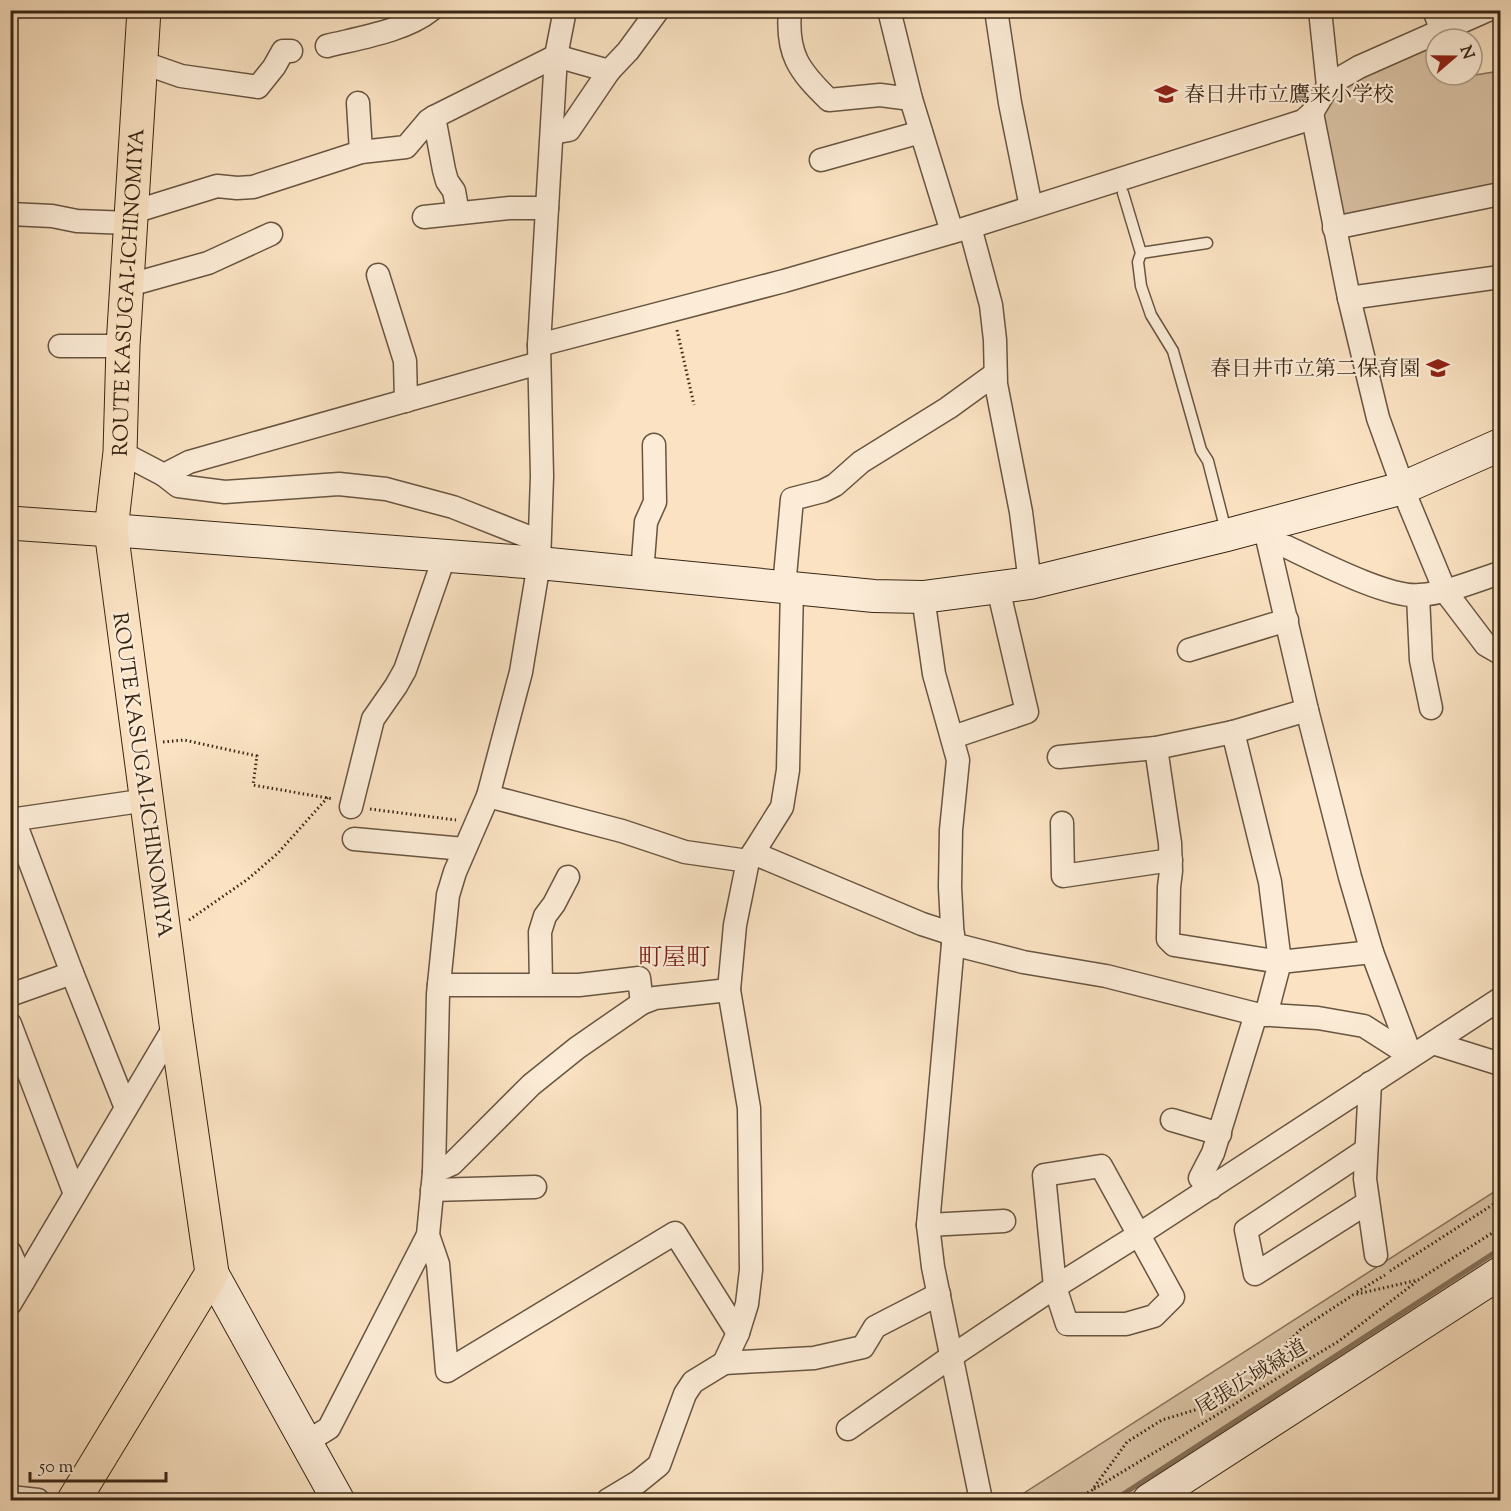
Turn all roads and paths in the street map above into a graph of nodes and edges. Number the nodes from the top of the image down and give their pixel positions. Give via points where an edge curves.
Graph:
1 (144, 10) edge
2 (431, 10) edge
3 (565, 10) edge
4 (658, 10) edge
5 (790, 10) edge
6 (889, 10) edge
7 (996, 10) edge
8 (1320, 10) edge
9 (1434, 10) edge
10 (1488, 10) edge
11 (1441, 27) edge
12 (1458, 27) edge
13 (1424, 43) edge
14 (327, 46) dead end
15 (291, 51) dead end
16 (556, 56) junction
17 (141, 62) junction
18 (609, 71) junction
19 (1328, 86) junction
20 (911, 99) junction
21 (358, 103) dead end
22 (1312, 113) junction
23 (434, 117) junction
24 (921, 132) junction
25 (552, 133) junction
26 (362, 152) junction
27 (821, 160) dead end
28 (1123, 193) dead end
29 (1500, 194) edge
30 (1031, 207) junction
31 (547, 208) junction
32 (458, 213) junction
33 (10, 214) edge
34 (424, 216) dead end
35 (130, 218) junction
36 (1334, 228) junction
37 (961, 229) junction
38 (271, 234) dead end
39 (1207, 243) dead end
40 (1141, 253) junction
41 (378, 275) dead end
42 (1500, 277) edge
43 (126, 286) junction
44 (1349, 298) junction
45 (676, 322) dead end
46 (60, 346) dead end
47 (123, 346) junction
48 (539, 354) junction
49 (995, 374) junction
50 (406, 401) junction
51 (694, 405) dead end
52 (654, 445) dead end
53 (1500, 445) edge
54 (120, 452) junction
55 (164, 475) junction
56 (1403, 488) junction
57 (10, 523) edge
58 (111, 530) junction
59 (1267, 534) junction
60 (1227, 535) junction
61 (539, 552) junction
62 (445, 555) junction
63 (642, 573) junction
64 (1500, 573) edge
65 (1030, 583) junction
66 (788, 587) junction
67 (998, 588) junction
68 (1445, 591) junction
69 (1418, 596) junction
70 (923, 597) junction
71 (1287, 620) junction
72 (1189, 650) dead end
73 (1500, 653) edge
74 (1431, 708) dead end
75 (1307, 710) junction
76 (1233, 732) junction
77 (953, 737) junction
78 (139, 744) junction
79 (1156, 748) junction
80 (1059, 757) dead end
81 (488, 796) junction
82 (328, 797) junction
83 (147, 800) junction
84 (351, 807) junction
85 (12, 820) edge
86 (476, 822) junction
87 (1062, 824) dead end
88 (354, 839) dead end
89 (464, 849) junction
90 (750, 857) junction
91 (1171, 860) junction
92 (568, 877) dead end
93 (165, 935) junction
94 (953, 939) junction
95 (1372, 952) junction
96 (1280, 962) junction
97 (72, 973) junction
98 (541, 984) junction
99 (439, 985) junction
100 (729, 990) junction
101 (10, 995) edge
102 (1500, 999) edge
103 (642, 1003) junction
104 (1261, 1015) junction
105 (10, 1024) edge
106 (176, 1024) junction
107 (1432, 1043) junction
108 (1411, 1056) junction
109 (1500, 1064) edge
110 (1370, 1083) junction
111 (126, 1108) junction
112 (1172, 1120) dead end
113 (1220, 1134) junction
114 (1366, 1150) junction
115 (433, 1181) junction
116 (535, 1187) dead end
117 (1211, 1188) junction
118 (75, 1194) junction
119 (1500, 1200) edge
120 (1367, 1203) junction
121 (1004, 1221) dead end
122 (927, 1226) junction
123 (1500, 1228) edge
124 (428, 1235) junction
125 (1138, 1235) junction
126 (10, 1252) edge
127 (1376, 1255) dead end
128 (212, 1273) junction
129 (1500, 1273) edge
130 (1418, 1280) junction
131 (23, 1282) junction
132 (1055, 1287) junction
133 (939, 1294) junction
134 (1353, 1295) junction
135 (10, 1304) edge
136 (738, 1333) junction
137 (952, 1356) junction
138 (724, 1363) junction
139 (848, 1429) dead end
140 (305, 1443) junction
141 (1092, 1490) junction
142 (10, 1497) edge
143 (38, 1500) edge
144 (74, 1500) edge
145 (338, 1500) edge
146 (608, 1500) edge
147 (981, 1500) edge
148 (1076, 1500) edge
149 (1149, 1500) edge

1 - 17 main road, ROUTE KASUGAI-ICHINOMIYA
2 - 14 street via 386,32
3 - 16 street
4 - 18 street
5 - 20 street via 788,33 792,50 807,79 829,100 880,95
6 - 20 street
7 - 30 street
8 - 19 street
9 - 11 street
10 - 12 street
13 - 19 street via 1359,67
15 - 17 street via 283,51 258,87 181,76
16 - 18 street
16 - 23 street
16 - 25 street
17 - 35 main road, ROUTE KASUGAI-ICHINOMIYA
18 - 25 street via 569,130
19 - 22 street
20 - 24 street
21 - 26 street
22 - 30 street via 1303,121
22 - 36 street
23 - 26 street via 406,147
23 - 32 street via 444,170 454,191
24 - 27 street
24 - 37 street
25 - 31 street
26 - 35 street via 253,187 217,186
28 - 40 lane
29 - 36 street
30 - 37 street
31 - 32 street
31 - 48 street
32 - 34 street
33 - 35 street via 77,221
35 - 43 main road, ROUTE KASUGAI-ICHINOMIYA
36 - 44 street
37 - 48 street
37 - 49 street via 991,305
38 - 43 street via 208,263
39 - 40 lane
40 - 60 lane via 1141,286 1151,315 1173,351
41 - 50 street via 405,361
42 - 44 street
43 - 47 main road, ROUTE KASUGAI-ICHINOMIYA
44 - 56 street via 1378,418
45 - 51 path
46 - 47 street
47 - 54 main road, ROUTE KASUGAI-ICHINOMIYA
48 - 50 street
48 - 61 street
49 - 65 street
49 - 66 street via 861,462 835,485 792,499
50 - 55 street via 189,462
52 - 63 street via 655,502 646,522
53 - 56 street
54 - 55 street
54 - 58 main road, ROUTE KASUGAI-ICHINOMIYA
55 - 61 street via 178,486 225,492 339,484 386,489 453,507
56 - 59 street
56 - 68 street
57 - 58 main road
58 - 62 street
58 - 78 main road, ROUTE KASUGAI-ICHINOMIYA
59 - 60 street
59 - 69 street via 1287,548 1386,590
59 - 71 street
60 - 65 street
61 - 62 street
61 - 63 street
61 - 81 street via 521,672
62 - 84 street via 405,670 373,719
63 - 66 street
64 - 68 street
65 - 67 street
66 - 70 street
66 - 90 street via 788,770 782,807
67 - 70 street
67 - 77 street via 1027,712
68 - 69 street
68 - 73 street via 1486,645
69 - 74 street via 1421,660
70 - 77 street via 934,674
71 - 72 street
71 - 75 street
75 - 76 street
75 - 95 street
76 - 79 street
76 - 96 street via 1270,882
77 - 94 street via 958,760 951,830
78 - 82 path via 184,740 257,756 253,785
78 - 83 main road, ROUTE KASUGAI-ICHINOMIYA
79 - 80 street
79 - 91 street
81 - 86 street
81 - 90 street via 685,852
82 - 84 path
82 - 93 path via 278,853 248,879
83 - 85 street
83 - 93 main road, ROUTE KASUGAI-ICHINOMIYA
84 - 86 path
85 - 97 street
86 - 89 street
87 - 91 street via 1063,876
88 - 89 street
89 - 99 street via 448,895
90 - 94 street
90 - 100 street via 735,925
91 - 96 street via 1168,939 1173,945
92 - 98 street via 540,932
93 - 106 main road, ROUTE KASUGAI-ICHINOMIYA
94 - 104 street via 1023,962 1106,976
94 - 122 street
95 - 96 street
95 - 108 street
96 - 104 street
97 - 101 street
97 - 111 street
98 - 99 street
98 - 103 street via 579,985 639,978
99 - 115 street
100 - 103 street via 655,998
100 - 136 street via 749,1108 750,1270 747,1304
102 - 107 street
103 - 115 street via 531,1084
104 - 108 street via 1318,1018 1364,1026
104 - 113 street
105 - 118 street
106 - 111 street
106 - 128 main road, ROUTE KASUGAI-ICHINOMIYA
107 - 108 street
107 - 109 street
108 - 110 street
110 - 114 street
110 - 117 street
111 - 118 street
112 - 113 street
113 - 117 street via 1200,1178
114 - 120 street
114 - 120 street via 1246,1230 1255,1274
115 - 116 street
115 - 124 street
117 - 125 street
118 - 131 street
119 - 134 path, 尾張広域緑道
120 - 127 street
121 - 122 street
122 - 133 street
123 - 130 path, 尾張広域緑道
124 - 136 street via 438,1264 447,1371 675,1233
124 - 140 street via 329,1428
125 - 132 street
125 - 132 street via 1173,1297 1154,1316 1126,1324 1067,1324
125 - 132 street via 1101,1166 1044,1175
126 - 131 street
128 - 140 street
128 - 144 main road
129 - 149 street
130 - 134 path, 尾張広域緑道
130 - 141 path, 尾張広域緑道 via 1339,1341
131 - 135 street
132 - 137 street
133 - 137 street
133 - 138 street via 875,1327 863,1347 814,1358
134 - 141 path, 尾張広域緑道 via 1301,1329 1246,1384 1218,1403 1162,1420 1127,1442
136 - 138 street
137 - 139 street
137 - 147 street
138 - 146 street via 693,1382 685,1394 659,1465
140 - 145 street
141 - 148 path, 尾張広域緑道
142 - 143 street

